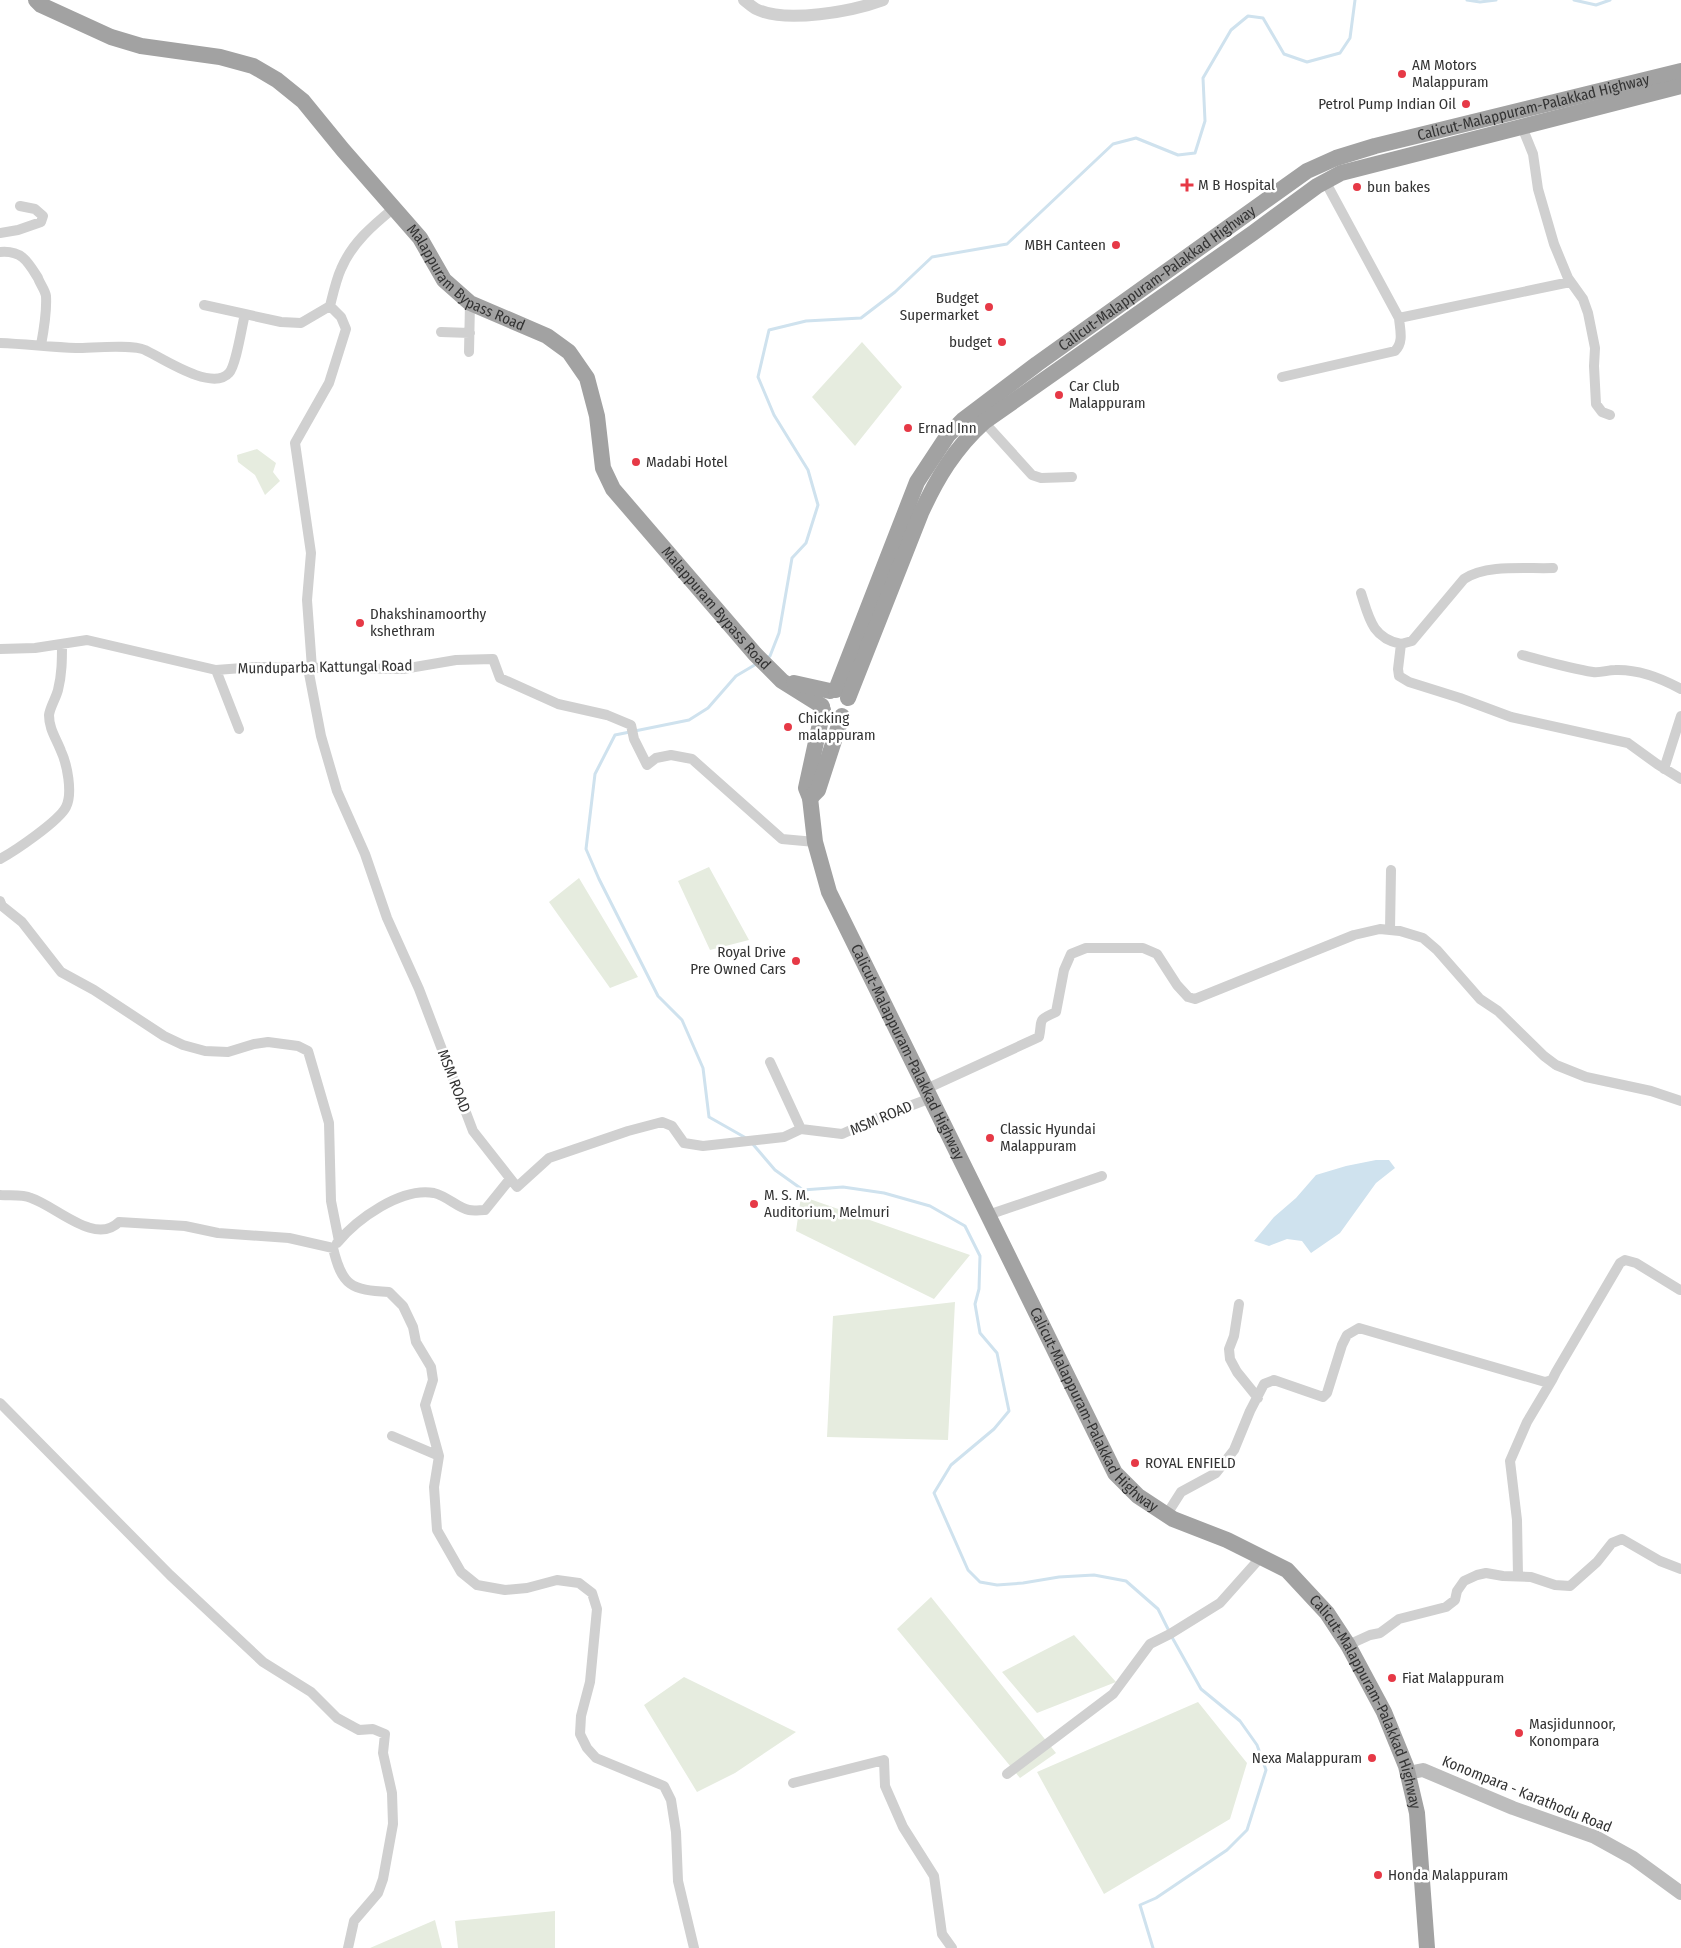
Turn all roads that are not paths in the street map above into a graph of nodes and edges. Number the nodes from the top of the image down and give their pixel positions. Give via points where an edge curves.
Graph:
1 (36, 0) edge
2 (744, 0) edge
3 (883, 0) edge
4 (1681, 70) edge
5 (1681, 86) edge
6 (1522, 128) junction
7 (1325, 181) junction
8 (20, 206) dead end
9 (394, 208) junction
10 (1242, 218) junction
11 (1253, 233) junction
12 (0, 234) edge
13 (0, 252) edge
14 (1570, 282) junction
15 (470, 303) junction
16 (204, 305) dead end
17 (330, 306) junction
18 (245, 314) junction
19 (1399, 318) junction
20 (441, 332) dead end
21 (470, 333) junction
22 (0, 343) edge
23 (41, 346) junction
24 (469, 352) dead end
25 (1282, 377) dead end
26 (1610, 415) dead end
27 (984, 422) junction
28 (1072, 476) dead end
29 (1553, 568) dead end
30 (1361, 593) dead end
31 (62, 644) junction
32 (1401, 644) junction
33 (0, 649) edge
34 (1522, 654) dead end
35 (310, 668) junction
36 (216, 670) junction
37 (782, 681) junction
38 (1681, 688) edge
39 (838, 693) junction
40 (823, 708) junction
41 (842, 716) junction
42 (1681, 716) edge
43 (239, 729) dead end
44 (1664, 769) junction
45 (1681, 779) edge
46 (810, 798) junction
47 (815, 842) junction
48 (0, 859) edge
49 (1391, 870) dead end
50 (0, 901) edge
51 (1390, 930) junction
52 (770, 1062) dead end
53 (928, 1093) junction
54 (1681, 1101) edge
55 (801, 1129) junction
56 (1102, 1176) dead end
57 (510, 1179) junction
58 (0, 1195) edge
59 (988, 1215) junction
60 (336, 1244) junction
61 (1680, 1290) dead end
62 (1239, 1304) dead end
63 (1552, 1380) junction
64 (1258, 1398) junction
65 (0, 1403) edge
66 (392, 1436) dead end
67 (438, 1456) junction
68 (1167, 1514) junction
69 (1262, 1557) junction
70 (1681, 1569) edge
71 (1518, 1576) junction
72 (1348, 1645) junction
73 (1412, 1768) junction
74 (1006, 1774) dead end
75 (793, 1783) dead end
76 (1681, 1892) edge
77 (348, 1948) edge
78 (694, 1948) edge
79 (952, 1948) edge
80 (1426, 1948) edge

1 - 9 highway, Malappuram Bypass Road via 104,34 133,44 220,57 253,66 277,80 302,101
2 - 3 street via 756,10 777,15 808,16
4 - 10 highway, Calicut-Malappuram-Palakkad Highway via 1336,158 1308,171
5 - 6 highway, Calicut-Malappuram-Palakkad Highway
6 - 7 highway, Calicut-Malappuram-Palakkad Highway via 1341,173
6 - 14 street via 1533,154 1538,189 1554,244
7 - 11 highway, Calicut-Malappuram-Palakkad Highway
7 - 19 street
8 - 12 street via 35,209 42,216 41,222
9 - 15 highway, Malappuram Bypass Road via 420,238 444,280
9 - 17 street via 369,228 353,247 340,269
10 - 11 highway
10 - 39 highway, Calicut-Malappuram-Palakkad Highway via 984,403 948,435 917,482
11 - 27 highway, Calicut-Malappuram-Palakkad Highway
13 - 23 street via 20,255 29,262 46,293
14 - 19 street
14 - 26 street via 1583,299 1588,313 1595,348 1596,404 1602,412
15 - 21 street
15 - 37 highway, Malappuram Bypass Road via 547,336 569,352 587,378 597,416 604,468 613,489
16 - 18 street
17 - 18 street via 301,323
17 - 35 street, MSM ROAD via 341,317 346,329 330,383 295,443 311,553 307,600
18 - 23 street via 230,373 221,378 207,378 183,371 143,349
19 - 25 street via 1400,346 1394,352
20 - 21 street
21 - 24 street
22 - 23 street
27 - 28 street via 1036,477
27 - 39 highway, Calicut-Malappuram-Palakkad Highway via 966,438 933,487
29 - 32 street via 1473,573 1464,579 1412,641
30 - 32 street via 1371,622 1382,637
31 - 33 street, Munduparba Kattungal Road
31 - 36 street, Munduparba Kattungal Road via 87,640
31 - 48 street via 62,673 49,714 52,734 61,751 70,783 66,807 47,826
32 - 44 street via 1399,676 1409,682 1511,717 1628,743
34 - 38 street via 1595,672 1634,670
35 - 36 street, Munduparba Kattungal Road
35 - 47 street, Munduparba Kattungal Road via 403,669 456,660 493,659 500,678 558,704 607,714 631,725 647,765 656,758 671,755 692,759 782,839
35 - 57 street, MSM ROAD via 321,736 337,792 365,854 387,918 473,1131
36 - 43 street
37 - 39 highway, Malappuram Bypass Road
37 - 40 highway, Malappuram Bypass Road
39 - 40 highway via 823,699
39 - 41 highway via 849,708
40 - 41 highway via 831,716
40 - 46 highway, Calicut-Malappuram-Palakkad Highway via 806,788
41 - 46 highway via 818,790
42 - 44 street
44 - 45 street
46 - 47 highway, Calicut-Malappuram-Palakkad Highway
47 - 53 highway, Calicut-Malappuram-Palakkad Highway via 829,892
49 - 51 street
50 - 60 street via 22,922 60,972 164,1036 205,1051 228,1052 268,1042 298,1046 308,1051 329,1123 331,1201
51 - 53 street, MSM ROAD via 1354,935 1195,999 1188,997 1157,954 1143,948 1086,948 1071,954 1064,970 1056,1012 1040,1023 1039,1037
51 - 54 street via 1423,938 1480,999 1498,1011 1556,1065
52 - 55 street
53 - 55 street, MSM ROAD via 842,1134
53 - 59 highway, Calicut-Malappuram-Palakkad Highway
55 - 57 street, MSM ROAD via 784,1137 702,1146 684,1144 672,1126 662,1122 549,1158 517,1187
56 - 59 street
57 - 60 street via 485,1210 468,1210 435,1193 419,1192 394,1200 346,1232
58 - 60 street via 31,1197 88,1228 99,1230 113,1228 120,1222 185,1226 218,1233
59 - 68 highway, Calicut-Malappuram-Palakkad Highway via 1115,1473 1138,1496
60 - 67 street via 338,1270 347,1283 367,1291 390,1292 403,1306 416,1342 431,1367 433,1380 425,1404
61 - 63 street via 1636,1263 1620,1262
62 - 64 street via 1229,1348 1230,1359 1236,1372
63 - 64 street via 1545,1382 1359,1328 1347,1335 1342,1345 1324,1398 1274,1380 1264,1384
63 - 71 street via 1527,1422 1510,1461 1517,1520
64 - 68 street via 1234,1450 1216,1473 1181,1492
65 - 77 street via 170,1574 264,1662 311,1692 337,1718 359,1730 373,1728 385,1734 383,1754 392,1794 393,1824 378,1893 354,1921
66 - 67 street
67 - 78 street via 434,1487 436,1530 461,1572 478,1585 505,1590 557,1580 579,1583 592,1593 597,1609 590,1682 580,1734 596,1758 664,1786 671,1800 678,1881
68 - 69 highway, Calicut-Malappuram-Palakkad Highway
69 - 72 highway, Calicut-Malappuram-Palakkad Highway via 1287,1570 1327,1613
69 - 74 street via 1220,1603 1150,1644 1113,1694
70 - 71 street via 1622,1539 1612,1543 1597,1562 1570,1586
71 - 72 street via 1477,1575 1464,1581 1455,1600 1446,1607 1399,1619 1380,1633
72 - 73 highway, Calicut-Malappuram-Palakkad Highway
73 - 76 main road, Konompara - Karathodu Road via 1595,1837 1633,1858
73 - 80 highway, Calicut-Malappuram-Palakkad Highway
75 - 79 street via 884,1760 885,1786 903,1827 934,1876 942,1934

